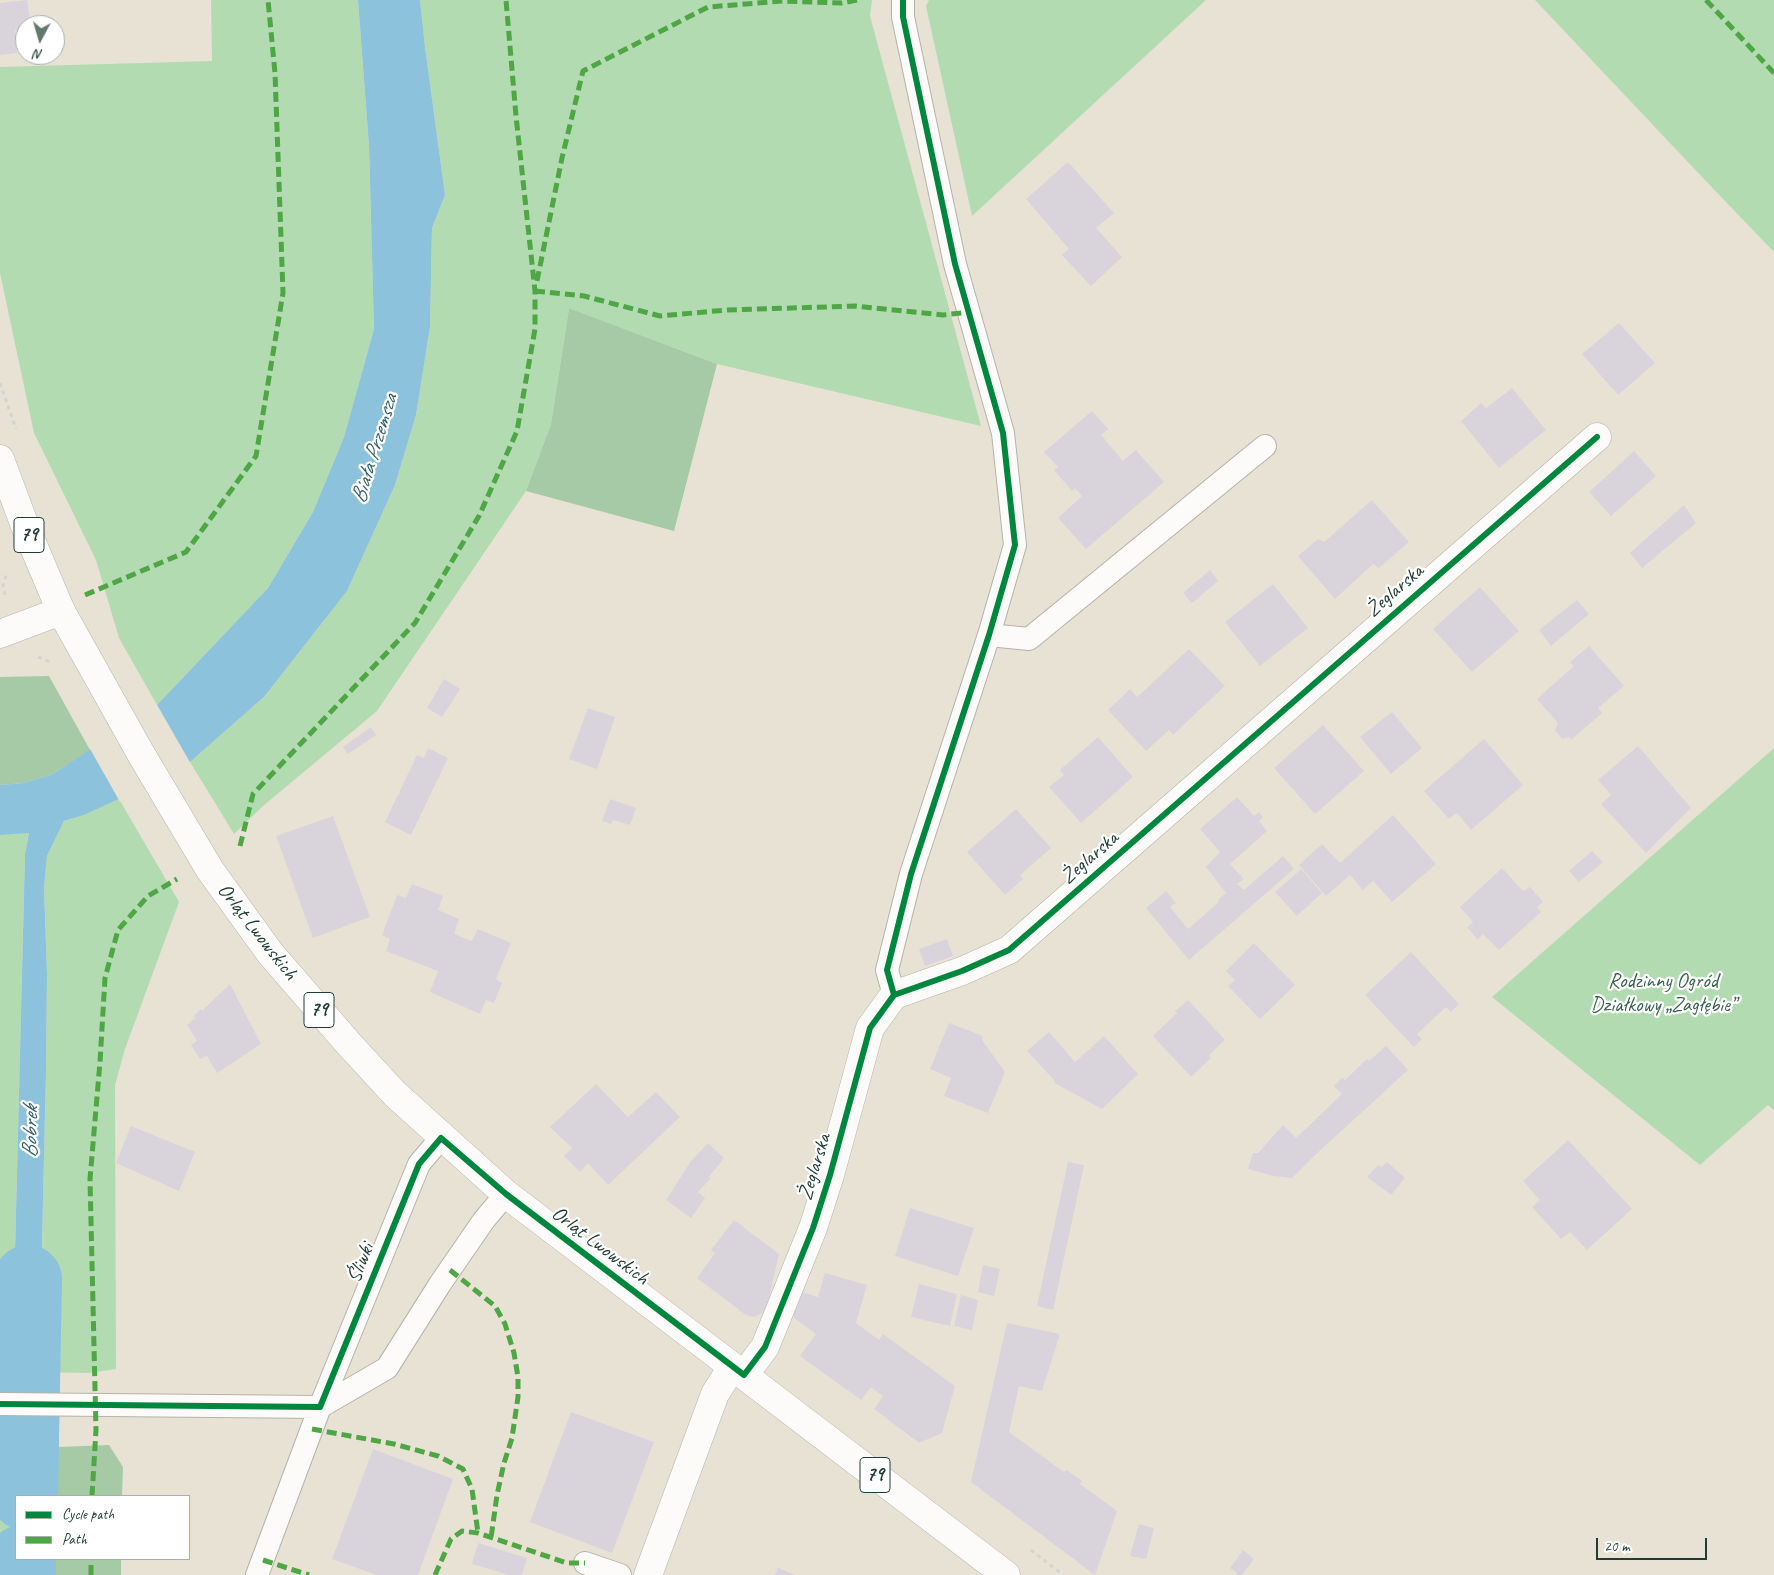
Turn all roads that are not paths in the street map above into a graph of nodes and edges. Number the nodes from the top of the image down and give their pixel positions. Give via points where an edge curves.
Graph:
1 (903, 0) edge
2 (1596, 437) dead end
3 (1265, 446) dead end
4 (0, 458) edge
5 (61, 610) junction
6 (0, 634) edge
7 (990, 635) junction
8 (894, 995) junction
9 (441, 1138) junction
10 (506, 1194) junction
11 (738, 1371) junction
12 (0, 1404) edge
13 (320, 1407) junction
14 (585, 1563) dead end
15 (257, 1575) edge
16 (620, 1575) edge
17 (648, 1575) edge
18 (1006, 1575) edge

1 - 7 lane via 903,17 955,264 1003,433 1015,545
2 - 8 street, Żeglarska via 1009,950
3 - 7 lane via 1029,639
4 - 5 street, Orląt Lwowskich / 79
5 - 6 street
5 - 9 street, Orląt Lwowskich / 79 via 210,870 270,953 395,1094
7 - 8 lane via 911,874 887,970
8 - 11 street, Żeglarska via 870,1028 814,1228 765,1346
9 - 10 street, Orląt Lwowskich / 79
9 - 13 lane, Śliwki via 419,1164
10 - 11 street, Orląt Lwowskich / 79
10 - 13 lane via 440,1284 387,1368
11 - 17 street via 715,1394
11 - 18 street, Orląt Lwowskich / 79
12 - 13 lane
13 - 15 lane, Śliwki
14 - 16 lane

